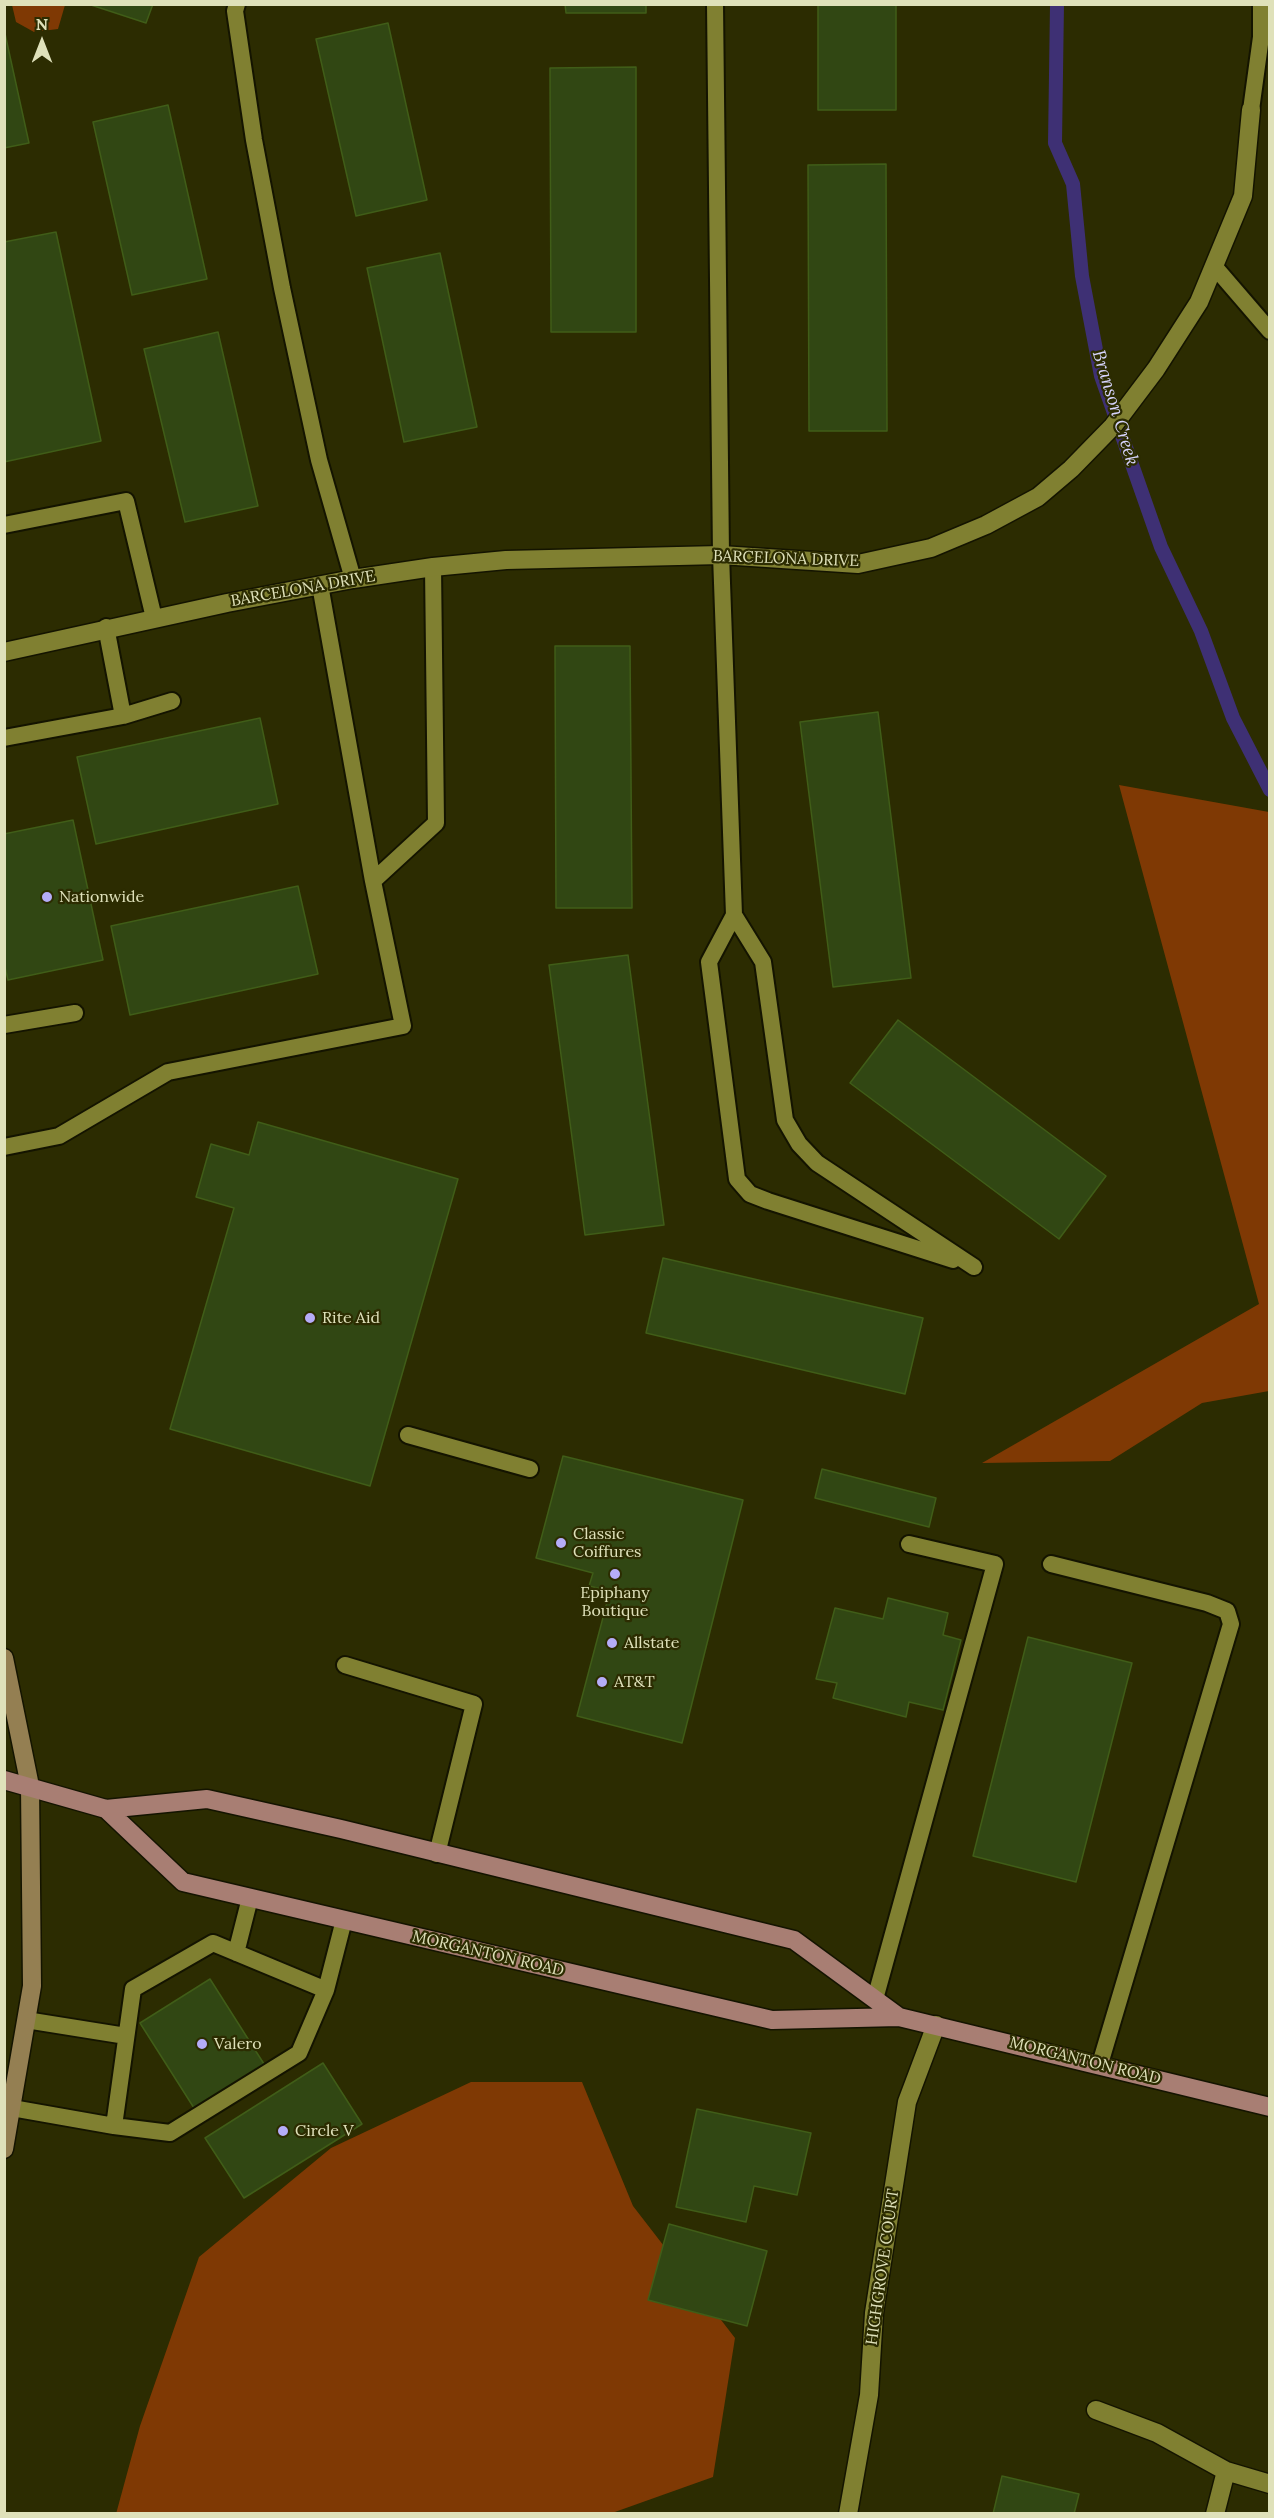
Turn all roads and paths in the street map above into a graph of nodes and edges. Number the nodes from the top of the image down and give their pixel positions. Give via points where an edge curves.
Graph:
1 (237, 4) edge
2 (715, 4) edge
3 (1261, 4) edge
4 (1265, 37) edge
5 (1251, 110) joint
6 (1214, 266) junction
7 (1269, 332) edge
8 (4, 525) edge
9 (721, 555) junction
10 (433, 567) junction
11 (353, 579) junction
12 (321, 585) junction
13 (154, 618) junction
14 (106, 627) junction
15 (4, 652) edge
16 (172, 701) dead end
17 (123, 716) junction
18 (4, 738) edge
19 (373, 880) junction
20 (734, 915) junction
21 (75, 1012) dead end
22 (4, 1025) edge
23 (4, 1147) edge
24 (408, 1435) dead end
25 (530, 1469) dead end
26 (909, 1544) dead end
27 (1051, 1564) dead end
28 (4, 1658) edge
29 (345, 1665) dead end
30 (4, 1780) edge
31 (30, 1786) junction
32 (106, 1809) junction
33 (437, 1854) junction
34 (250, 1898) junction
35 (344, 1920) junction
36 (236, 1953) junction
37 (326, 1990) junction
38 (875, 1999) junction
39 (899, 2017) junction
40 (26, 2020) junction
41 (936, 2025) junction
42 (126, 2036) junction
43 (1100, 2064) junction
44 (12, 2108) junction
45 (1269, 2108) edge
46 (114, 2126) junction
47 (4, 2149) edge
48 (1096, 2410) dead end
49 (1226, 2471) junction
50 (1269, 2484) edge
51 (848, 2514) edge
52 (1215, 2514) edge

1 - 11 lane via 254,140 282,288 319,460
2 - 9 lane
3 - 4 lane, BARCELONA DRIVE
4 - 5 lane, BARCELONA DRIVE
5 - 6 street, BARCELONA DRIVE via 1243,196
6 - 7 lane
6 - 9 street, BARCELONA DRIVE via 1199,302 1135,398 1113,426 1038,497 931,548 858,564
8 - 13 lane via 126,501
9 - 10 street, BARCELONA DRIVE via 506,560
9 - 20 lane
10 - 11 street, BARCELONA DRIVE
10 - 19 lane via 436,823
11 - 12 street, BARCELONA DRIVE
12 - 13 street, BARCELONA DRIVE
12 - 19 lane
13 - 14 street, BARCELONA DRIVE
14 - 15 street, BARCELONA DRIVE
14 - 17 lane
16 - 17 lane
17 - 18 lane
19 - 23 lane via 403,1026 168,1072 59,1136
20 - 20 lane via 764,962 786,1120 799,1144 817,1163 974,1267 768,1201 750,1194 737,1179 709,962
21 - 22 lane
24 - 25 lane
26 - 38 lane via 995,1564
27 - 43 lane via 1207,1604 1227,1611 1231,1624
28 - 31 main road
29 - 33 lane via 474,1704
30 - 31 main road, MORGANTON ROAD
31 - 32 main road, MORGANTON ROAD
31 - 40 main road via 32,1986
32 - 33 main road, MORGANTON ROAD via 207,1799
32 - 34 main road, MORGANTON ROAD via 183,1882
33 - 38 main road, MORGANTON ROAD via 794,1940
34 - 35 main road, MORGANTON ROAD
34 - 36 lane
35 - 37 lane
35 - 39 main road, MORGANTON ROAD via 772,2020
36 - 37 lane
36 - 42 lane via 213,1943 133,1989
37 - 46 lane via 299,2053 170,2133
38 - 39 main road, MORGANTON ROAD
39 - 41 main road, MORGANTON ROAD
40 - 42 lane
40 - 44 main road
41 - 43 main road, MORGANTON ROAD
41 - 51 street, HIGHGROVE COURT via 906,2102 874,2313 869,2395
42 - 46 lane
43 - 45 main road, MORGANTON ROAD
44 - 46 lane
44 - 47 main road
48 - 49 street via 1157,2433
49 - 50 street
49 - 52 street

